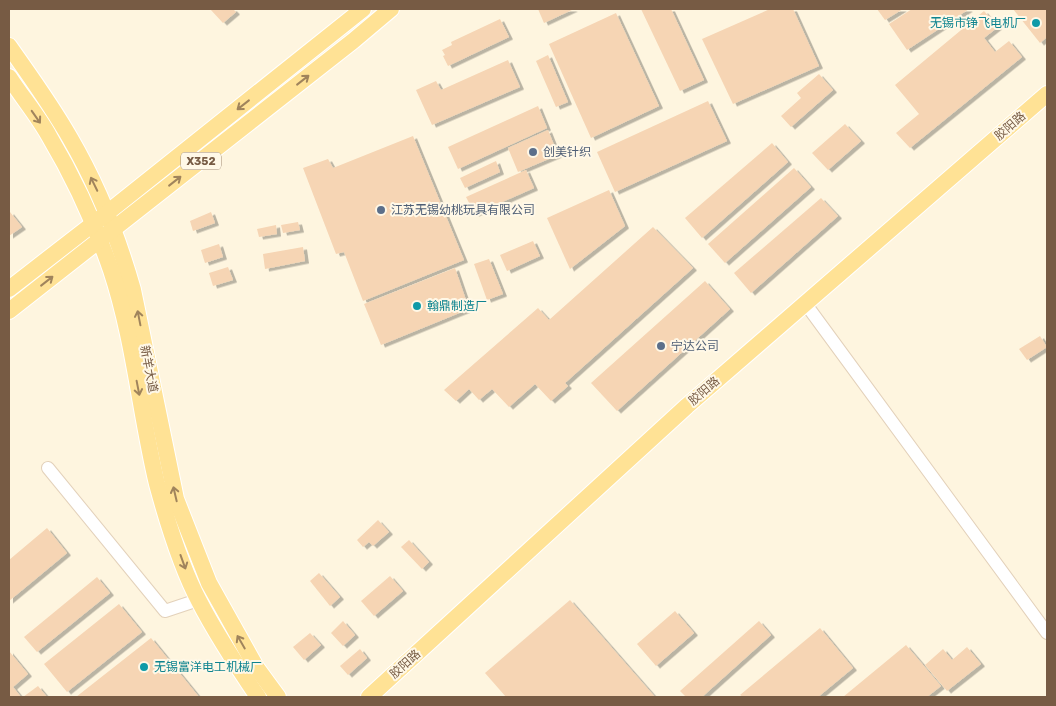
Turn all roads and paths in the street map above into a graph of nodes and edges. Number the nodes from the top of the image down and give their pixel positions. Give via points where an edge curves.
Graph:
1 (363, 9) edge
2 (391, 9) edge
3 (9, 46) edge
4 (9, 77) edge
5 (1047, 94) edge
6 (107, 213) junction
7 (113, 229) junction
8 (95, 232) junction
9 (9, 289) edge
10 (805, 303) junction
11 (9, 311) edge
12 (48, 468) dead end
13 (198, 600) junction
14 (1047, 633) edge
15 (258, 697) edge
16 (278, 697) edge
17 (369, 697) edge

1 -> 6 main road, X352
7 -> 2 main road, X352
6 -> 3 main road, 新羊大道 via 70,138
4 -> 8 main road, 新羊大道 via 49,135 79,192
5 - 10 main road, 胶阳路
6 - 7 main road, 新羊大道
6 - 8 main road, X352
7 - 8 main road, X352
16 -> 7 main road, 新羊大道 via 256,667 209,583 176,499 139,317
8 - 9 main road, X352
11 -> 8 main road, X352
8 -> 13 main road, 新羊大道 via 111,270 121,308 157,483
10 - 14 street
10 - 17 main road, 胶阳路 via 686,406
12 - 13 street via 165,611
13 - 15 main road, 新羊大道

